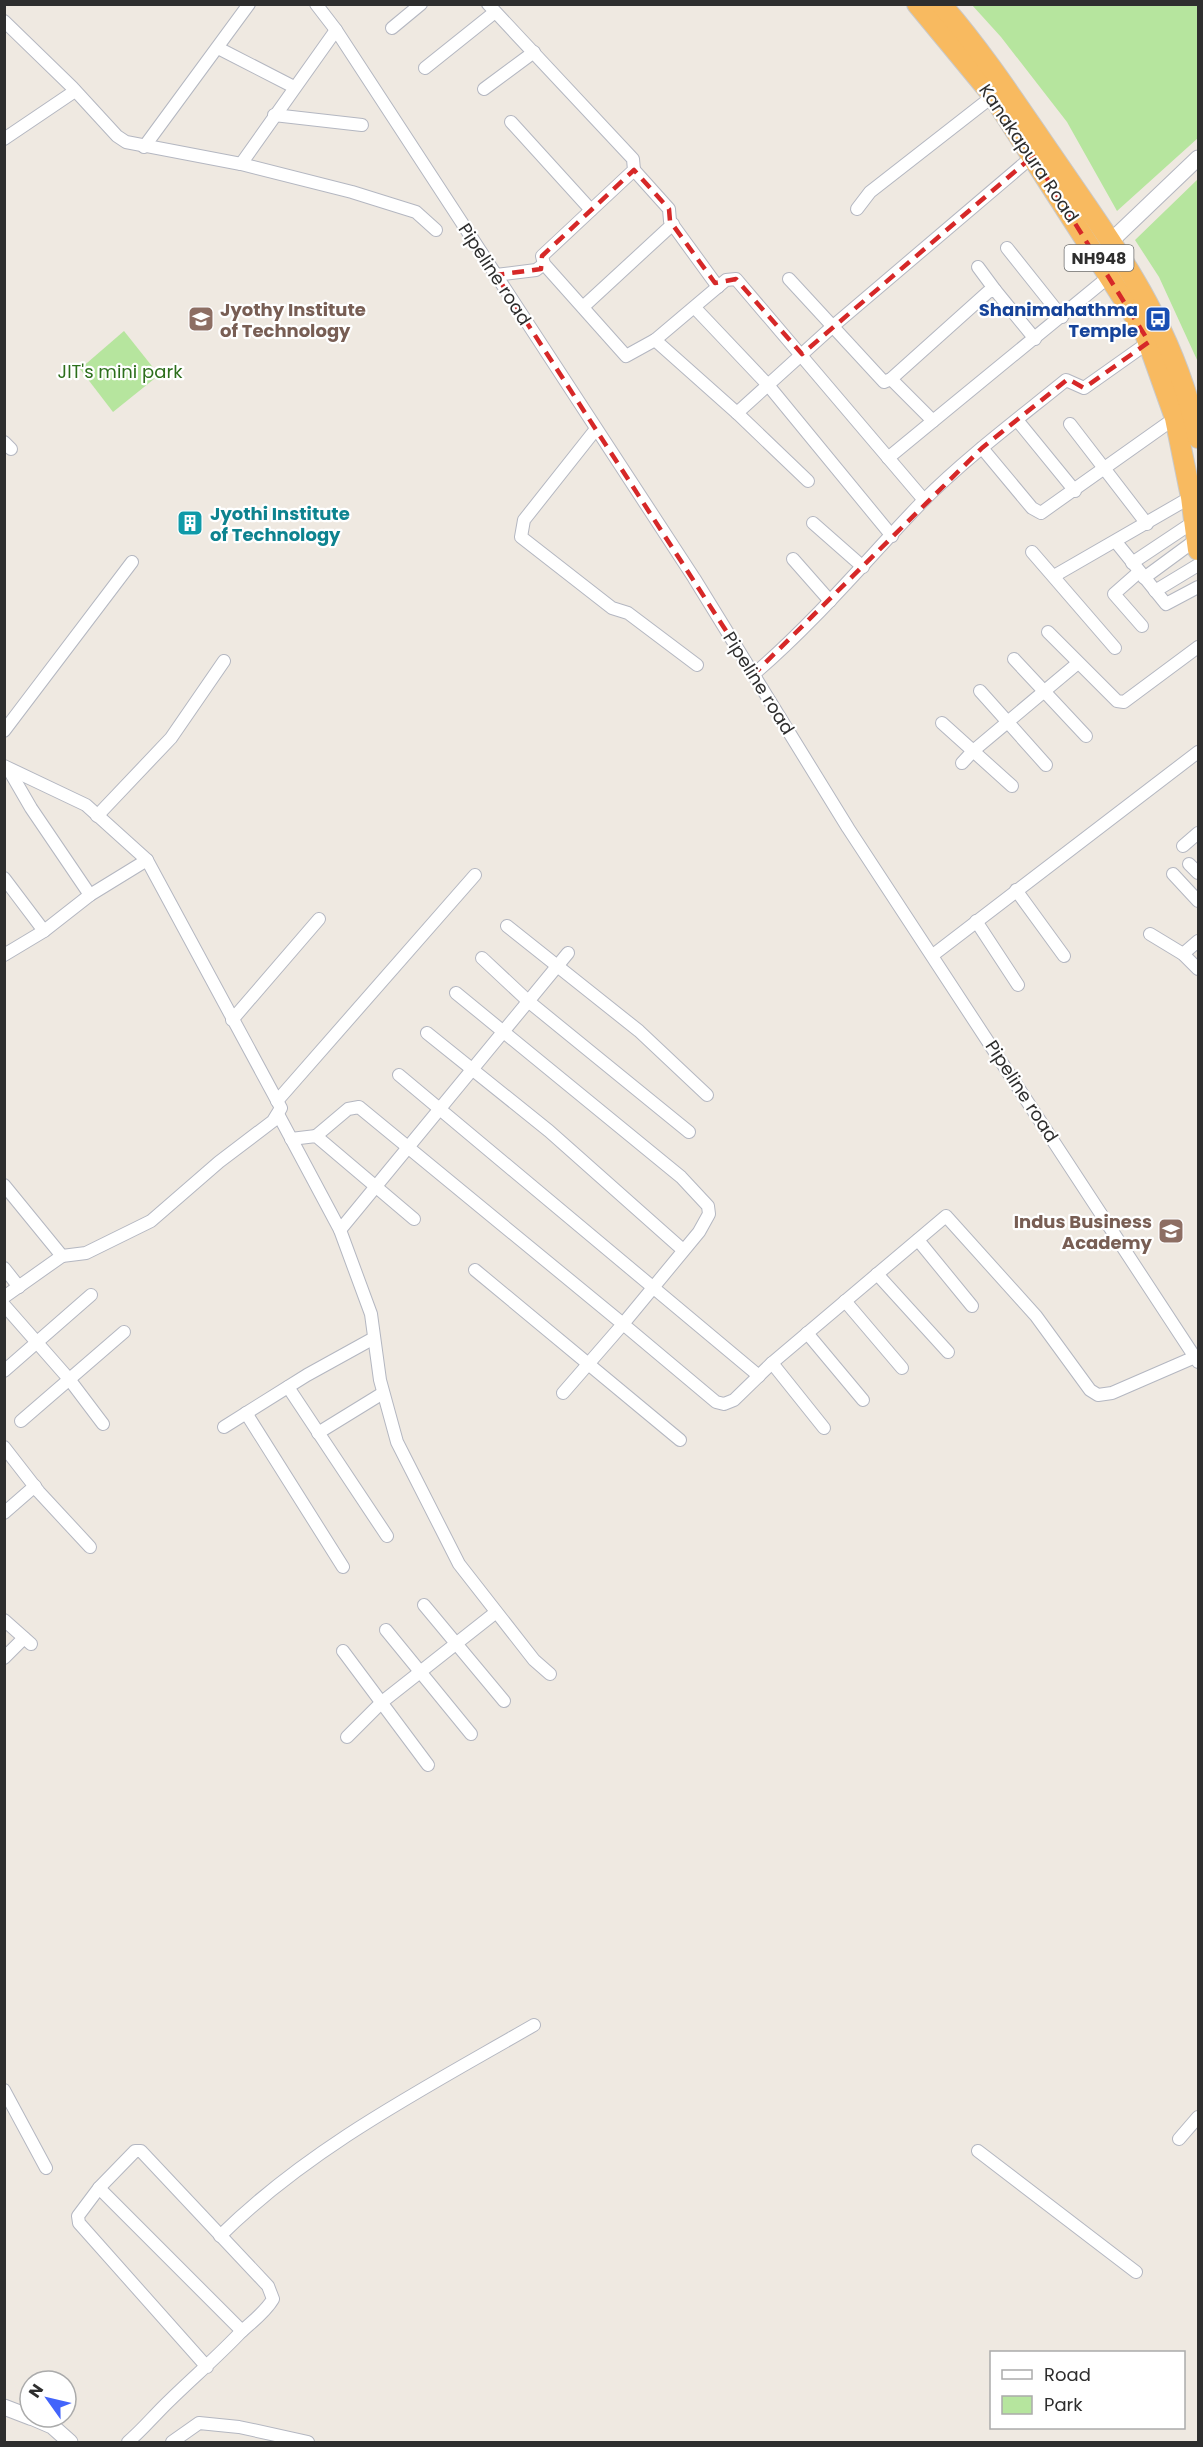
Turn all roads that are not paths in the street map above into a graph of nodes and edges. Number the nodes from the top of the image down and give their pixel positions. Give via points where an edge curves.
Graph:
1 (249, 4) edge
2 (316, 4) edge
3 (421, 4) edge
4 (917, 4) edge
5 (941, 4) edge
6 (491, 8) edge
7 (4, 21) edge
8 (392, 28) dead end
9 (336, 30) junction
10 (218, 48) junction
11 (534, 52) junction
12 (425, 68) dead end
13 (294, 87) junction
14 (484, 89) dead end
15 (75, 91) junction
16 (993, 96) junction
17 (274, 115) junction
18 (511, 122) dead end
19 (362, 125) dead end
20 (4, 139) edge
21 (144, 147) junction
22 (1033, 156) junction
23 (1198, 158) edge
24 (241, 164) junction
25 (634, 170) junction
26 (857, 209) dead end
27 (591, 210) junction
28 (673, 224) junction
29 (436, 230) dead end
30 (1111, 241) junction
31 (1008, 248) dead end
32 (544, 264) junction
33 (978, 267) dead end
34 (496, 275) junction
35 (1111, 275) junction
36 (789, 279) dead end
37 (718, 287) junction
38 (994, 290) junction
39 (582, 307) junction
40 (695, 308) junction
41 (1062, 317) junction
42 (832, 327) junction
43 (1035, 339) junction
44 (655, 340) junction
45 (1149, 342) junction
46 (802, 354) junction
47 (891, 379) junction
48 (768, 385) junction
49 (737, 412) junction
50 (1174, 418) junction
51 (1017, 420) junction
52 (933, 422) junction
53 (1070, 424) dead end
54 (596, 429) junction
55 (1198, 438) edge
56 (982, 448) junction
57 (1191, 456) edge
58 (888, 458) junction
59 (1105, 468) junction
60 (808, 482) dead end
61 (1075, 491) junction
62 (1191, 497) junction
63 (924, 500) junction
64 (813, 523) dead end
65 (1147, 524) junction
66 (892, 536) junction
67 (1197, 536) edge
68 (1116, 542) junction
69 (1032, 552) dead end
70 (793, 559) dead end
71 (132, 562) dead end
72 (1198, 565) edge
73 (863, 567) junction
74 (1139, 571) junction
75 (1054, 576) junction
76 (1198, 587) edge
77 (1155, 591) junction
78 (830, 601) junction
79 (1143, 626) dead end
80 (1048, 632) dead end
81 (1198, 647) edge
82 (1115, 648) dead end
83 (1014, 659) dead end
84 (224, 661) dead end
85 (1078, 663) junction
86 (697, 665) dead end
87 (753, 674) junction
88 (980, 691) dead end
89 (1042, 693) junction
90 (942, 723) dead end
91 (1006, 724) junction
92 (4, 731) edge
93 (1086, 736) dead end
94 (973, 751) junction
95 (1198, 752) edge
96 (962, 763) dead end
97 (1046, 765) dead end
98 (7, 768) edge
99 (1012, 786) dead end
100 (97, 816) junction
101 (1198, 833) edge
102 (1182, 846) dead end
103 (147, 860) junction
104 (1189, 864) dead end
105 (1198, 873) edge
106 (1173, 874) dead end
107 (475, 875) dead end
108 (4, 878) edge
109 (1016, 890) junction
110 (90, 895) junction
111 (1198, 901) edge
112 (319, 919) dead end
113 (976, 921) junction
114 (507, 926) dead end
115 (44, 931) junction
116 (1150, 934) dead end
117 (1198, 941) edge
118 (568, 953) dead end
119 (1183, 954) junction
120 (4, 955) edge
121 (933, 955) junction
122 (1064, 956) dead end
123 (482, 958) dead end
124 (558, 965) junction
125 (1198, 969) edge
126 (1018, 985) dead end
127 (456, 993) dead end
128 (528, 1001) junction
129 (232, 1020) junction
130 (503, 1031) junction
131 (427, 1033) dead end
132 (471, 1069) junction
133 (399, 1075) dead end
134 (708, 1095) dead end
135 (277, 1101) junction
136 (438, 1110) junction
137 (278, 1114) junction
138 (689, 1132) dead end
139 (316, 1136) junction
140 (291, 1139) junction
141 (408, 1148) junction
142 (4, 1185) edge
143 (376, 1186) junction
144 (414, 1219) dead end
145 (340, 1230) junction
146 (918, 1240) junction
147 (683, 1250) junction
148 (62, 1256) junction
149 (4, 1268) edge
150 (475, 1270) dead end
151 (877, 1274) junction
152 (653, 1286) junction
153 (19, 1287) junction
154 (91, 1295) dead end
155 (4, 1298) edge
156 (845, 1301) junction
157 (4, 1305) edge
158 (972, 1306) dead end
159 (623, 1324) junction
160 (124, 1332) dead end
161 (807, 1333) junction
162 (374, 1338) junction
163 (37, 1342) junction
164 (948, 1352) dead end
165 (1197, 1360) edge
166 (772, 1363) junction
167 (588, 1364) junction
168 (902, 1368) dead end
169 (4, 1371) edge
170 (759, 1376) junction
171 (69, 1379) junction
172 (288, 1387) junction
173 (383, 1393) junction
174 (563, 1393) dead end
175 (863, 1400) dead end
176 (246, 1413) junction
177 (21, 1421) dead end
178 (103, 1424) dead end
179 (224, 1427) dead end
180 (824, 1428) dead end
181 (318, 1432) junction
182 (680, 1440) dead end
183 (5, 1448) edge
184 (35, 1486) junction
185 (4, 1513) edge
186 (387, 1536) dead end
187 (90, 1547) dead end
188 (344, 1567) dead end
189 (424, 1605) dead end
190 (495, 1613) junction
191 (4, 1620) edge
192 (386, 1630) dead end
193 (458, 1645) junction
194 (343, 1651) dead end
195 (4, 1658) edge
196 (422, 1672) junction
197 (550, 1674) dead end
198 (504, 1701) dead end
199 (382, 1702) junction
200 (471, 1734) dead end
201 (347, 1737) dead end
202 (428, 1765) dead end
203 (534, 2025) dead end
204 (4, 2090) edge
205 (1198, 2117) edge
206 (1179, 2139) dead end
207 (978, 2151) dead end
208 (46, 2168) dead end
209 (99, 2188) junction
210 (220, 2236) junction
211 (1136, 2272) dead end
212 (242, 2331) junction
213 (207, 2367) junction
214 (55, 2429) edge
215 (70, 2442) edge
216 (128, 2442) edge
217 (172, 2442) edge
218 (308, 2442) edge

1 - 10 street
2 - 9 street, Pipeline road
3 - 8 street
4 - 16 highway, Kanakapura Road / NH948
5 - 30 highway, Kanakapura Road / NH948 via 1006,87
6 - 11 street
6 - 12 street
7 - 15 street
9 - 13 street
9 - 34 street, Pipeline road
10 - 13 street
10 - 21 street
11 - 14 street
11 - 25 street via 633,159
13 - 17 street
15 - 20 street
15 - 21 street via 117,136
16 - 22 highway, Kanakapura Road / NH948
16 - 26 street via 870,192
17 - 19 street
17 - 24 street
18 - 27 street
21 - 24 street
22 - 35 highway, Kanakapura Road / NH948
22 - 42 street
23 - 30 street
24 - 29 street via 416,212
25 - 27 street
25 - 28 street via 669,209
27 - 32 street via 542,256
28 - 37 street
28 - 39 street
30 - 55 highway, Kanakapura Road / NH948 via 1164,331 1179,366
31 - 41 street
32 - 34 street via 536,270
32 - 39 street
33 - 38 street
34 - 54 street, Pipeline road
35 - 41 street
35 - 45 highway, Kanakapura Road / NH948
36 - 42 street
37 - 40 street
37 - 46 street via 726,280 736,279
38 - 43 street
38 - 47 street
39 - 44 street via 626,356
40 - 44 street
40 - 48 street
41 - 43 street
42 - 46 street
42 - 47 street via 878,378 884,382
43 - 52 street
44 - 49 street
45 - 50 highway, Kanakapura Road / NH948
45 - 51 street via 1084,388 1066,380
46 - 48 street
46 - 58 street
47 - 52 street
48 - 49 street
48 - 66 street
49 - 60 street
50 - 57 highway, Kanakapura Road / NH948
50 - 59 street
51 - 56 street
51 - 61 street
52 - 58 street
53 - 59 street
54 - 86 street via 524,520 521,537 612,608 628,613
54 - 87 street, Pipeline road
56 - 61 street via 1037,512
56 - 63 street
57 - 62 highway, Kanakapura Road / NH948
58 - 63 street
59 - 61 street
59 - 65 street
62 - 65 street
62 - 67 highway, Kanakapura Road / NH948
63 - 66 street
64 - 73 street
65 - 68 street
66 - 73 street
67 - 74 street
67 - 74 street
68 - 74 street
68 - 75 street
69 - 75 street
70 - 78 street
71 - 92 street
72 - 77 street
73 - 78 street
74 - 77 street
74 - 79 street via 1114,594
75 - 82 street
76 - 77 street via 1166,604
78 - 87 street
80 - 85 street
81 - 85 street via 1124,702 1117,701
83 - 89 street
84 - 100 street via 171,738
85 - 89 street
87 - 121 street, Pipeline road via 848,828
88 - 91 street
89 - 91 street
89 - 93 street
90 - 94 street
91 - 94 street
91 - 97 street
94 - 96 street
94 - 99 street
95 - 109 street
98 - 100 street via 87,805
98 - 110 street
100 - 103 street
101 - 102 street
103 - 110 street
103 - 129 street
104 - 105 street
106 - 111 street
107 - 135 street
108 - 115 street
109 - 113 street
109 - 122 street
110 - 115 street
112 - 129 street
113 - 121 street
113 - 126 street
114 - 124 street
115 - 120 street
116 - 119 street
117 - 119 street
118 - 124 street
119 - 125 street
121 - 165 street, Pipeline road
123 - 128 street
124 - 128 street
124 - 134 street via 639,1031
127 - 130 street
128 - 130 street
128 - 138 street
129 - 135 street
130 - 132 street
130 - 147 street via 681,1177 708,1206 709,1214 699,1232
131 - 132 street
132 - 136 street
132 - 147 street via 549,1131
133 - 136 street
135 - 137 street
136 - 141 street
136 - 152 street
137 - 140 street
137 - 148 street via 151,1221 86,1253
139 - 140 street
139 - 141 street via 355,1106
139 - 143 street
140 - 145 street
141 - 143 street
141 - 159 street
142 - 148 street
143 - 144 street
143 - 145 street
145 - 162 street via 371,1314
146 - 151 street
146 - 158 street
146 - 165 street via 946,1216 1036,1317 1090,1390 1098,1395
147 - 152 street
148 - 153 street
149 - 153 street
150 - 167 street
151 - 156 street
151 - 164 street
152 - 159 street
152 - 170 street
153 - 155 street
154 - 163 street
156 - 161 street
156 - 168 street
157 - 163 street
159 - 167 street
159 - 170 street via 716,1402 734,1400
160 - 171 street
161 - 166 street
161 - 175 street
162 - 172 street
162 - 173 street
163 - 169 street
163 - 171 street
166 - 170 street
166 - 180 street
167 - 174 street
167 - 182 street
171 - 177 street
171 - 178 street
172 - 176 street
172 - 181 street
173 - 181 street
173 - 190 street via 397,1442 459,1564
176 - 179 street
176 - 188 street
181 - 186 street
183 - 184 street
184 - 185 street
184 - 187 street
189 - 193 street
190 - 193 street
190 - 197 street
191 - 195 street via 27,1641
192 - 196 street
193 - 196 street
193 - 198 street
194 - 199 street
196 - 199 street
196 - 200 street
199 - 201 street
199 - 202 street
203 - 210 street via 349,2132 246,2210
204 - 208 street
205 - 206 street
207 - 211 street
209 - 210 street via 135,2151 141,2151
209 - 212 street
209 - 213 street via 78,2216 79,2223
210 - 212 street via 272,2292 270,2303
212 - 213 street
213 - 216 street
214 - 215 street
217 - 218 street via 199,2422

